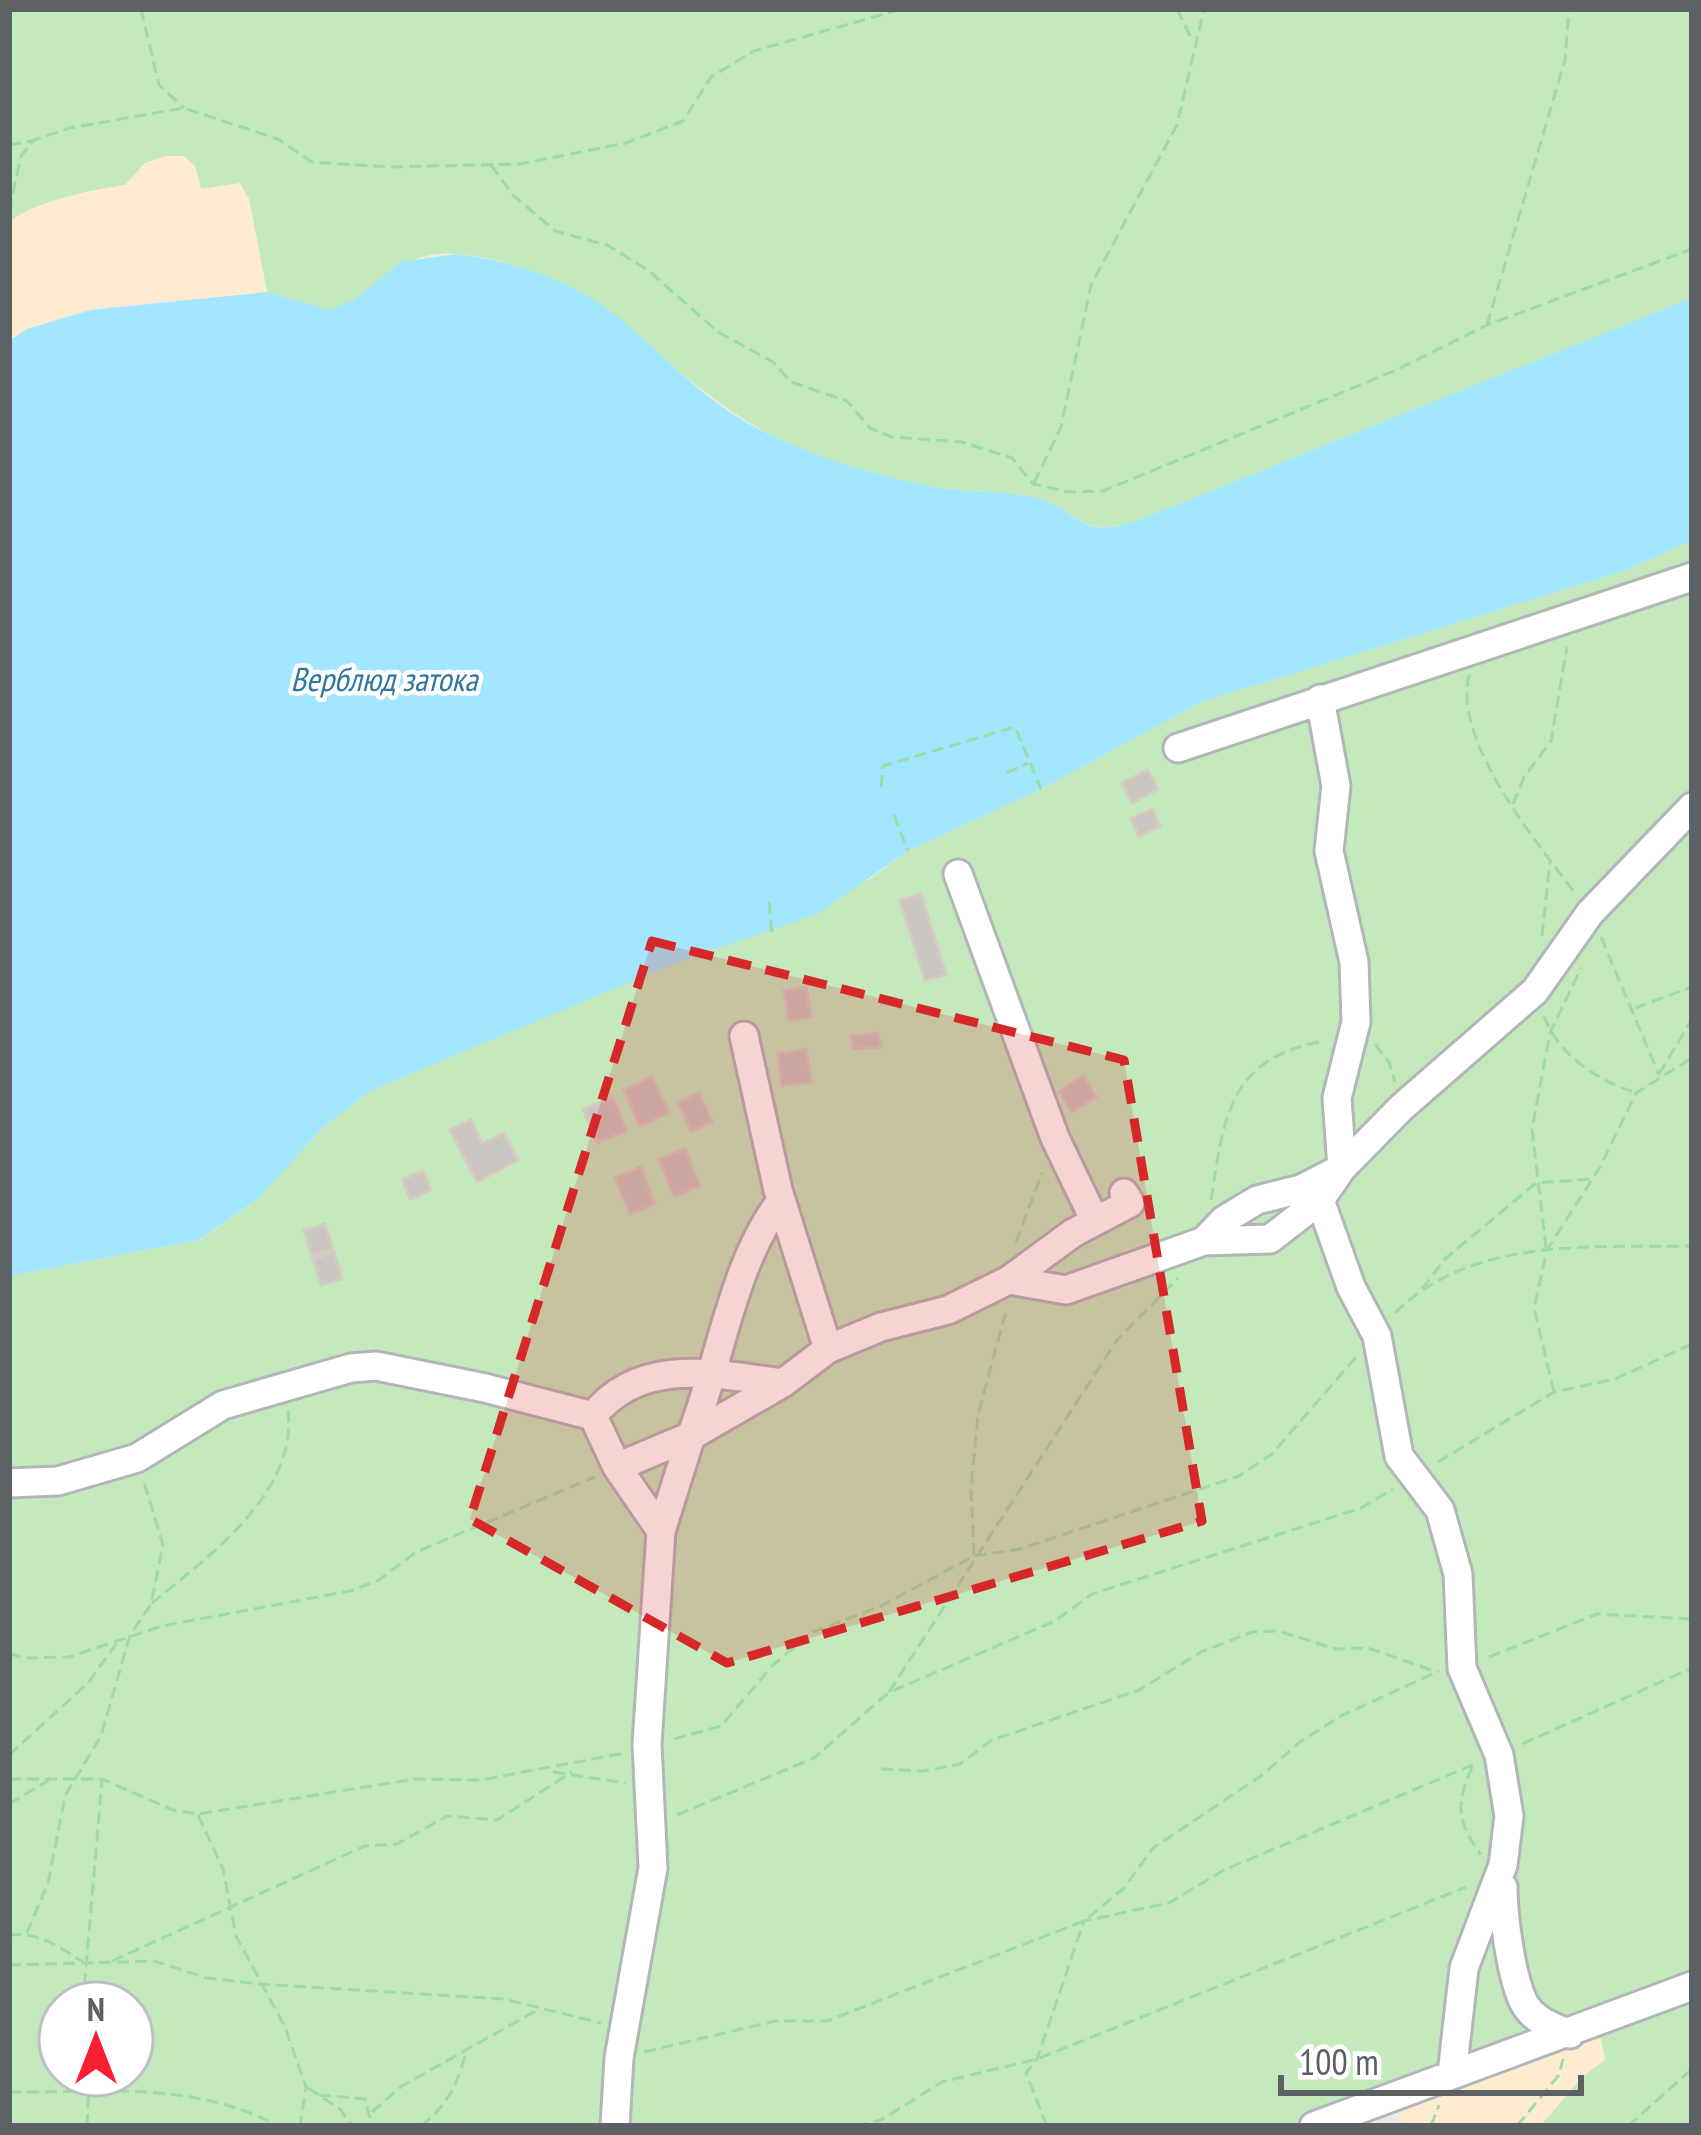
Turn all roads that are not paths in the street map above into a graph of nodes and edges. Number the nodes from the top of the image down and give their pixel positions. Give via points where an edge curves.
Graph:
1 (1692, 577) edge
2 (1320, 700) junction
3 (1178, 748) dead end
4 (1692, 807) edge
5 (958, 874) dead end
6 (744, 1036) dead end
7 (1342, 1168) junction
8 (1124, 1193) dead end
9 (1320, 1200) junction
10 (781, 1201) junction
11 (1084, 1227) junction
12 (1204, 1241) junction
13 (1109, 1275) junction
14 (1009, 1280) junction
15 (828, 1349) junction
16 (716, 1374) junction
17 (783, 1383) junction
18 (592, 1416) junction
19 (691, 1436) junction
20 (617, 1467) junction
21 (9, 1483) edge
22 (661, 1531) junction
23 (1497, 1874) junction
24 (1692, 1986) edge
25 (1570, 2034) junction
26 (1452, 2074) junction
27 (615, 2126) edge
28 (1314, 2126) edge

1 - 2 lane
2 - 3 lane
2 - 7 lane via 1336,786 1329,851 1354,962 1354,1029 1337,1098
4 - 7 lane via 1590,913 1535,991
5 - 11 lane
6 - 10 lane
7 - 9 lane
7 - 12 lane via 1257,1200
8 - 11 lane via 1130,1203
9 - 12 lane via 1270,1239
9 - 23 lane via 1376,1336 1399,1456 1440,1510 1458,1574 1449,1670 1509,1816
10 - 15 lane
10 - 16 lane via 758,1230
11 - 13 lane
11 - 14 lane
12 - 13 lane
13 - 14 lane via 1066,1290
14 - 15 lane via 948,1310
15 - 17 lane
16 - 17 lane
16 - 18 lane via 638,1378
16 - 19 lane
17 - 19 lane
18 - 20 lane
18 - 21 lane via 376,1366 223,1405 137,1457 58,1481
19 - 20 lane
19 - 22 lane
20 - 22 lane
22 - 27 lane via 647,1744 653,1868
23 - 25 lane via 1523,2001 1540,2021
23 - 26 lane via 1464,1968
24 - 25 lane
25 - 26 lane
26 - 28 lane

